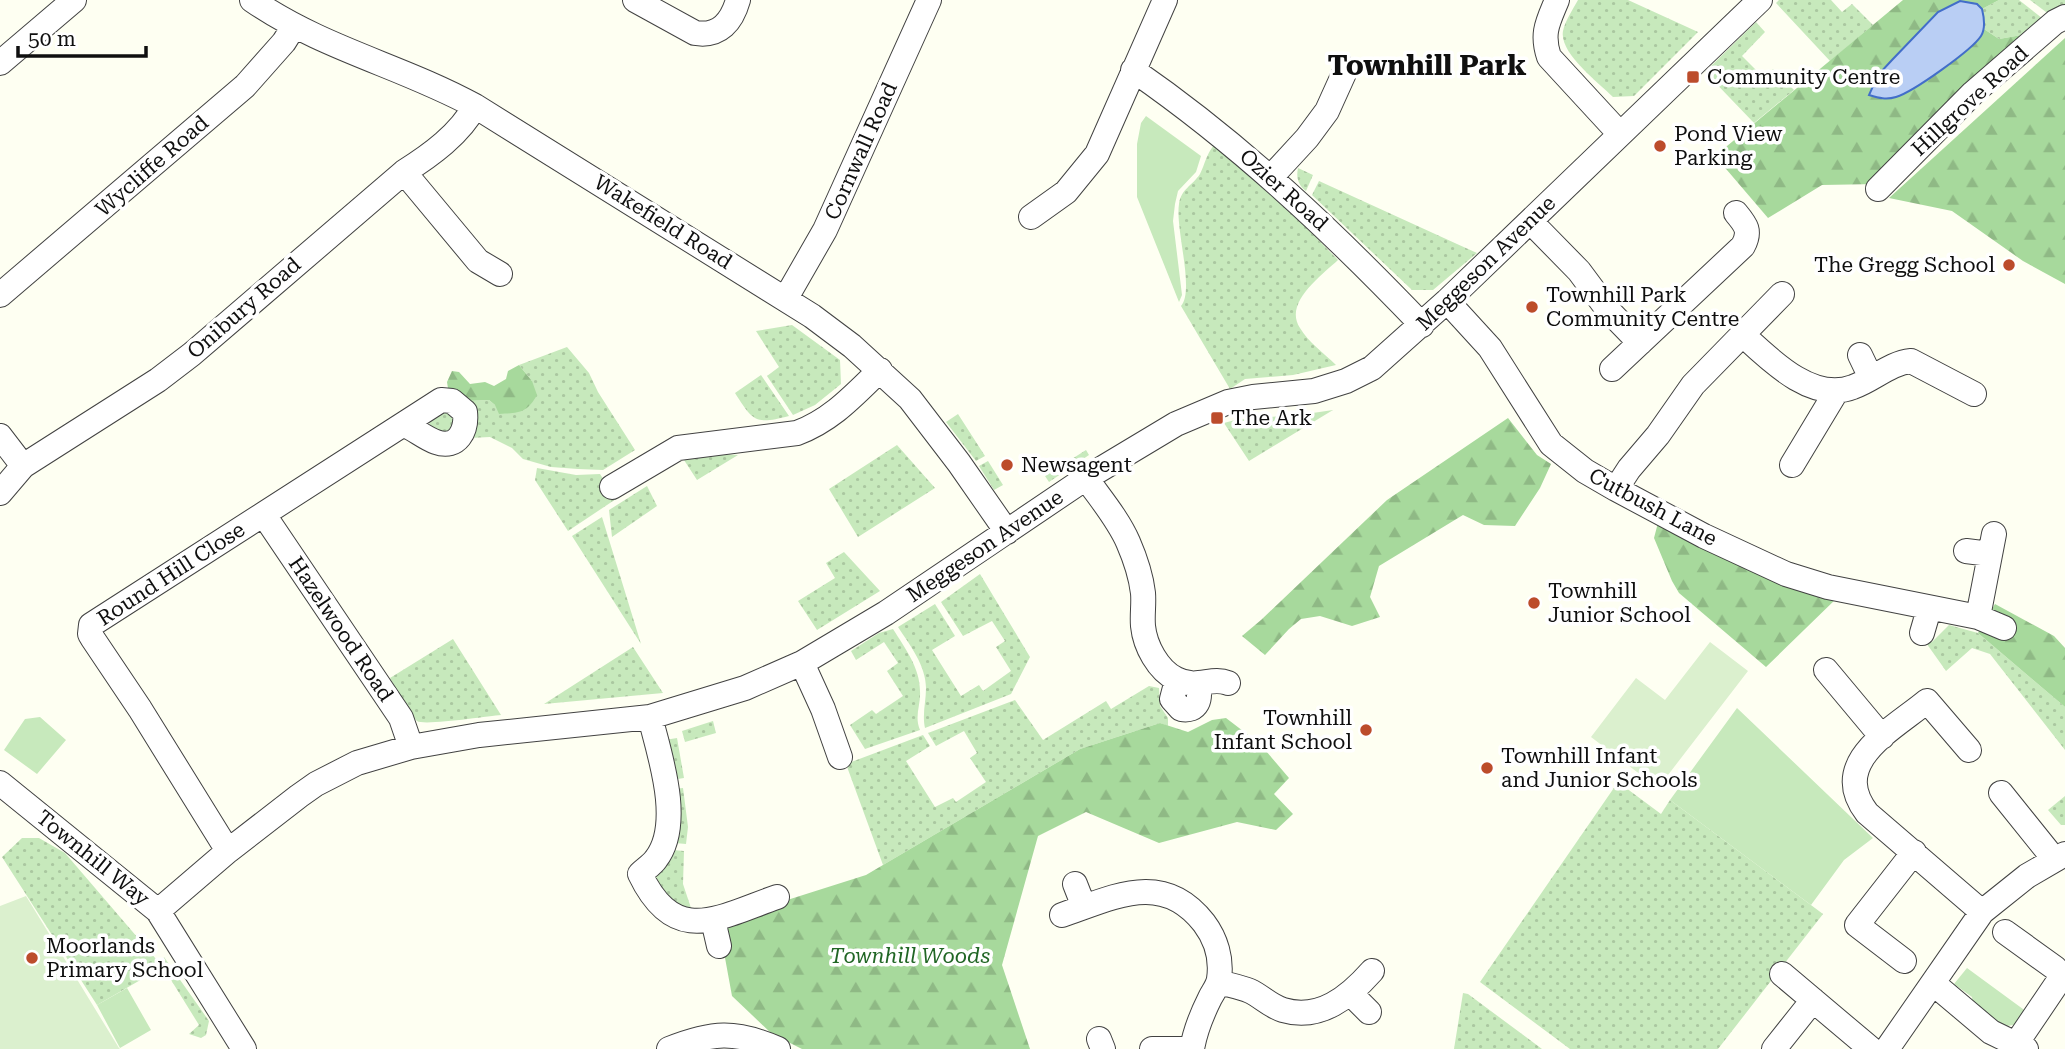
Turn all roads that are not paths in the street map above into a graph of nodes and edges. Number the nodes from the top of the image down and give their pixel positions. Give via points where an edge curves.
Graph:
1 (74, 0) edge
2 (252, 0) edge
3 (635, 0) edge
4 (738, 0) edge
5 (929, 0) edge
6 (1165, 0) edge
7 (1557, 0) edge
8 (1760, 0) edge
9 (2065, 17) edge
10 (294, 26) junction
11 (0, 63) edge
12 (1346, 69) dead end
13 (1133, 70) junction
14 (475, 106) junction
15 (1620, 134) junction
16 (404, 172) junction
17 (1271, 177) junction
18 (1878, 189) dead end
19 (1736, 213) dead end
20 (1031, 217) dead end
21 (1531, 222) junction
22 (500, 274) dead end
23 (1782, 293) dead end
24 (0, 295) edge
25 (786, 298) junction
26 (1447, 301) junction
27 (1422, 325) junction
28 (1742, 334) junction
29 (1640, 342) junction
30 (1860, 355) dead end
31 (1612, 369) dead end
32 (880, 370) junction
33 (1871, 378) junction
34 (1836, 392) junction
35 (1974, 394) dead end
36 (405, 425) dead end
37 (0, 436) edge
38 (1792, 465) dead end
39 (23, 466) junction
40 (1086, 478) junction
41 (612, 487) dead end
42 (1616, 489) junction
43 (0, 493) edge
44 (264, 515) junction
45 (1007, 532) junction
46 (1983, 546) dead end
47 (1929, 609) junction
48 (1978, 617) junction
49 (2004, 628) dead end
50 (1922, 633) dead end
51 (802, 663) junction
52 (1826, 670) dead end
53 (1228, 683) dead end
54 (650, 717) junction
55 (1882, 737) junction
56 (411, 747) junction
57 (1969, 750) dead end
58 (839, 757) dead end
59 (0, 783) edge
60 (2001, 793) dead end
61 (228, 851) junction
62 (1914, 852) junction
63 (2060, 856) edge
64 (1076, 884) dead end
65 (777, 897) dead end
66 (158, 911) junction
67 (1982, 912) junction
68 (713, 920) junction
69 (2005, 932) dead end
70 (719, 946) dead end
71 (1904, 961) dead end
72 (1372, 971) dead end
73 (1782, 974) dead end
74 (1219, 982) junction
75 (1934, 984) junction
76 (1351, 994) junction
77 (1813, 1000) junction
78 (1370, 1012) dead end
79 (2011, 1045) edge
80 (244, 1049) edge
81 (669, 1049) edge
82 (778, 1049) edge
83 (1152, 1049) edge
84 (1183, 1049) edge
85 (1192, 1049) edge
86 (1774, 1049) edge
87 (1871, 1049) edge
88 (1887, 1049) edge

1 - 11 street
2 - 10 street, Wakefield Road
3 - 4 street via 703,34 727,24
5 - 25 street, Cornwall Road via 825,230
6 - 13 street
7 - 15 street via 1544,41 1549,57
8 - 15 street, Meggeson Avenue
9 - 18 street, Hillgrove Road via 1973,93
10 - 14 street, Wakefield Road
10 - 24 street, Wycliffe Road via 244,86
12 - 17 street via 1326,111
13 - 17 street, Ozier Road via 1192,111
13 - 20 street via 1097,154 1066,192
14 - 16 street, Onibury Road via 458,129
14 - 25 street, Wakefield Road
15 - 21 street, Meggeson Avenue
16 - 22 street via 478,261
16 - 39 street, Onibury Road via 192,354
17 - 27 street, Ozier Road
19 - 29 street via 1748,231 1743,246
21 - 26 street, Meggeson Avenue
21 - 29 street
23 - 28 street
25 - 32 street, Wakefield Road
26 - 27 street, Meggeson Avenue
26 - 42 street, Cutbush Lane via 1490,348 1551,444
27 - 40 street, Meggeson Avenue via 1372,368 1346,381 1314,391 1228,402 1176,424
28 - 34 street via 1795,377
28 - 42 street via 1693,385
29 - 31 street
30 - 33 street
32 - 41 street via 839,410 810,428 678,448
32 - 45 street, Wakefield Road via 910,400
33 - 34 street
33 - 35 street via 1911,361
34 - 38 street
36 - 44 street, Round Hill Close
37 - 39 street
39 - 43 street, Onibury Road
40 - 45 street, Meggeson Avenue
40 - 53 street via 1135,561 1147,644 1160,665 1188,682
42 - 47 street, Cutbush Lane via 1786,574
44 - 56 street, Hazelwood Road via 401,718
44 - 61 street, Round Hill Close via 91,625 90,634
45 - 51 street, Meggeson Avenue
46 - 48 street
47 - 48 street, Cutbush Lane
47 - 50 street
48 - 49 street, Cutbush Lane
51 - 54 street, Meggeson Avenue via 745,688
51 - 58 street
52 - 55 street
54 - 56 street, Meggeson Avenue
54 - 68 street via 663,766 667,833 656,859 640,874 667,913 687,920
55 - 57 street via 1927,701
55 - 62 street via 1863,753 1856,768 1855,797 1867,813
56 - 61 street, Meggeson Avenue via 356,763 316,784
59 - 66 street, Townhill Way
60 - 63 street
61 - 66 street, Meggeson Avenue
62 - 67 street
62 - 71 street via 1857,925
63 - 67 street
64 - 74 street via 1073,911 1142,891 1181,901 1197,913 1217,946
65 - 68 street
66 - 80 street, Townhill Way
67 - 75 street
68 - 70 street
69 - 79 street via 2060,974
72 - 76 street
73 - 77 street
74 - 76 street via 1297,1012 1326,1008
74 - 85 street
75 - 79 street
75 - 88 street
76 - 78 street
77 - 86 street
77 - 87 street
81 - 82 street via 699,1037 726,1035
83 - 84 street

